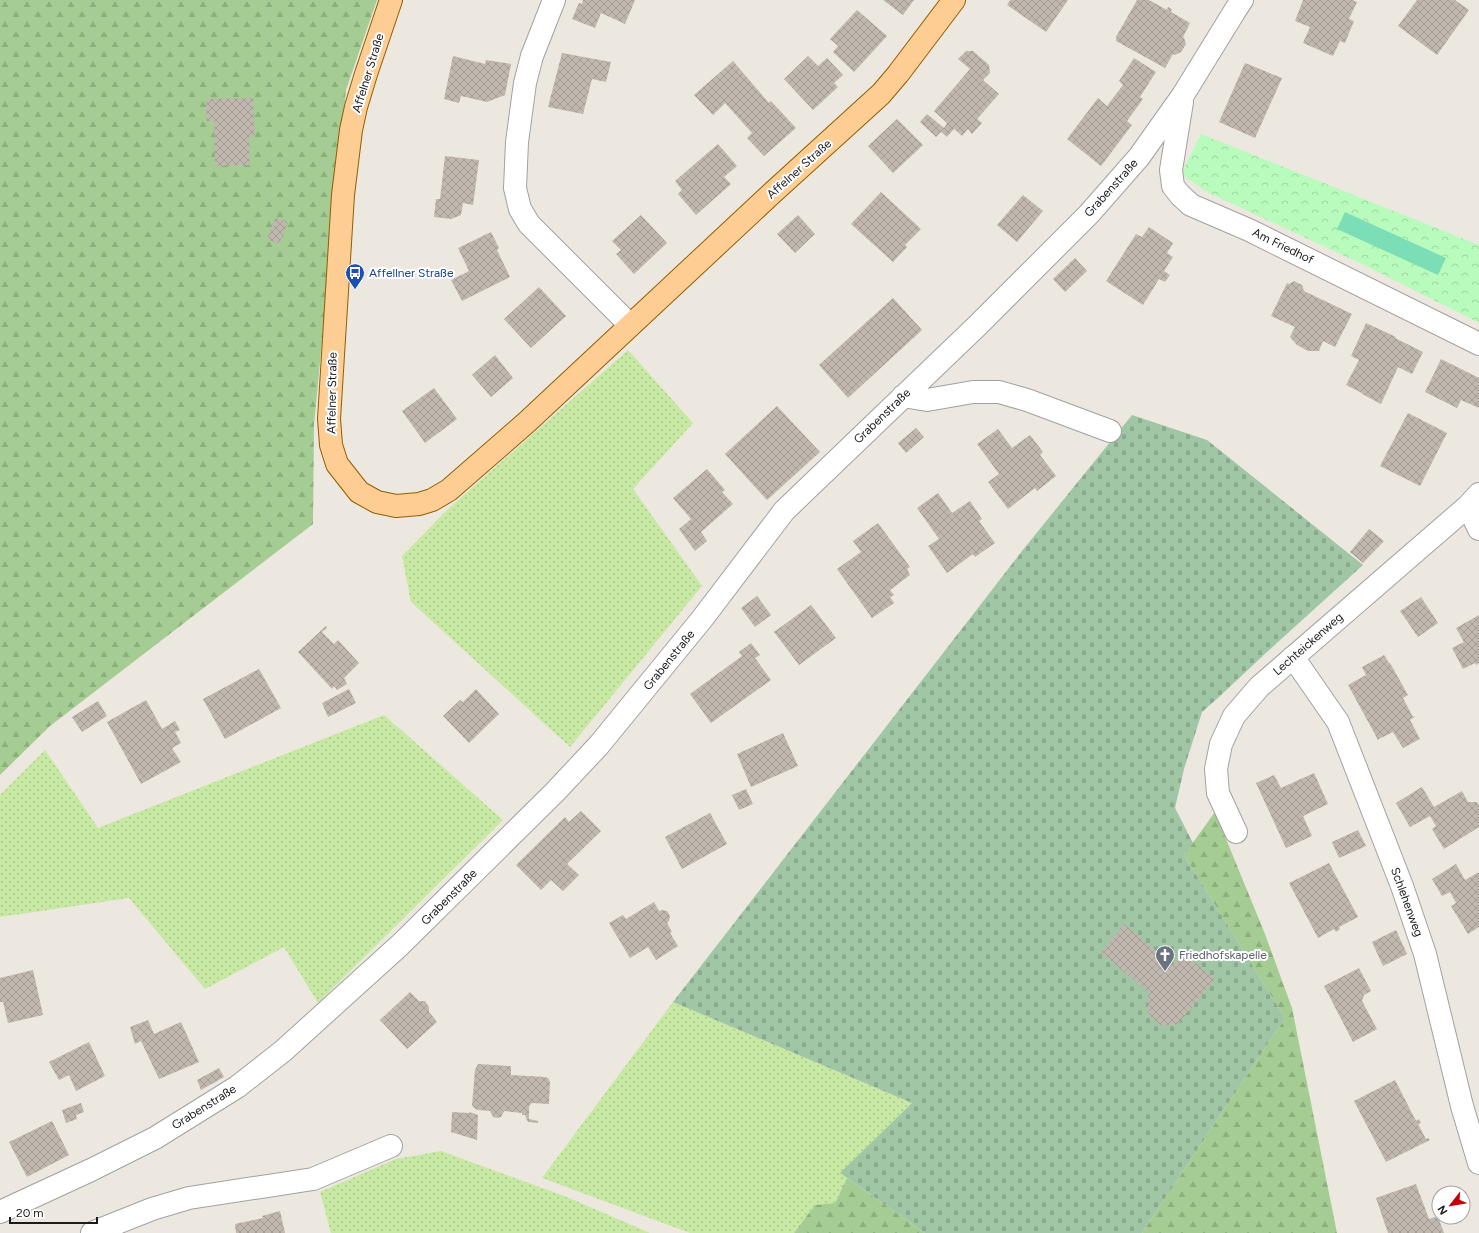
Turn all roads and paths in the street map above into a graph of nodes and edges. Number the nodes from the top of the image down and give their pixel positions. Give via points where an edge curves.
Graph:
1 (391, 0) edge
2 (554, 0) edge
3 (954, 0) edge
4 (1242, 0) edge
5 (1183, 95) junction
6 (630, 325) junction
7 (1479, 344) edge
8 (903, 396) junction
9 (1110, 431) dead end
10 (1473, 500) edge
11 (1479, 529) edge
12 (1293, 657) junction
13 (1236, 832) dead end
14 (391, 1146) dead end
15 (1479, 1163) edge
16 (0, 1212) edge
17 (92, 1233) edge

1 - 6 main road, Affelner Straße via 356,107 343,195 329,419 331,445 337,464 347,478 359,492 377,502 396,506 432,500 449,490 527,422
2 - 6 street via 532,56 525,83 517,142 515,188 520,209 529,224
3 - 6 main road, Affelner Straße via 881,94
4 - 5 street, Grabenstraße
5 - 7 street, Am Friedhof via 1171,170 1173,186 1191,205 1249,230
5 - 8 street, Grabenstraße via 1139,157 1089,214
8 - 9 street via 927,400 973,392 999,392
8 - 16 street, Grabenstraße via 784,511 653,681 555,792 400,945 310,1028 237,1087 156,1138
10 - 11 street
10 - 12 street, Lechteickenweg
12 - 13 street, Lechteickenweg via 1259,687 1234,716 1221,744 1216,769 1218,793
12 - 15 street, Schlehenweg via 1338,722 1402,886 1425,954 1462,1106
14 - 17 street via 313,1179 189,1198 152,1209

